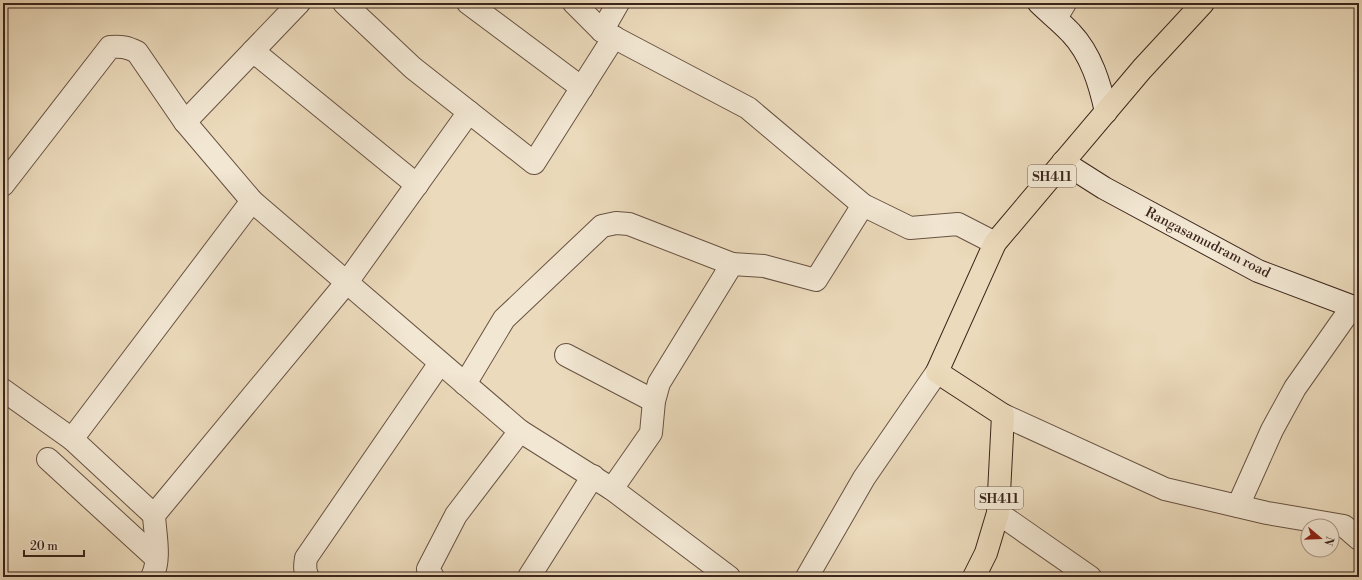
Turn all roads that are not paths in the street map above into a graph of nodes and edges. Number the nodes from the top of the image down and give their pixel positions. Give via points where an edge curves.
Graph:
1 (300, 3) edge
2 (344, 3) edge
3 (468, 3) edge
4 (574, 3) edge
5 (618, 3) edge
6 (1038, 3) edge
7 (1203, 3) edge
8 (1060, 11) edge
9 (608, 34) junction
10 (253, 51) junction
11 (582, 88) junction
12 (470, 112) junction
13 (1106, 112) junction
14 (186, 122) junction
15 (1064, 162) junction
16 (3, 185) edge
17 (417, 185) junction
18 (252, 200) junction
19 (863, 205) junction
20 (995, 243) junction
21 (732, 264) junction
22 (347, 282) junction
23 (1356, 308) edge
24 (566, 355) dead end
25 (440, 363) junction
26 (937, 372) junction
27 (465, 384) junction
28 (3, 390) edge
29 (654, 401) junction
30 (1003, 415) junction
31 (520, 431) junction
32 (72, 439) junction
33 (48, 459) dead end
34 (593, 476) junction
35 (612, 489) junction
36 (1238, 506) junction
37 (998, 513) junction
38 (154, 516) junction
39 (1359, 539) edge
40 (154, 568) edge
41 (308, 577) edge
42 (433, 577) edge
43 (529, 577) edge
44 (729, 577) edge
45 (807, 577) edge
46 (974, 577) edge
47 (1090, 577) edge

1 - 10 street
2 - 12 street via 413,68
3 - 11 street
4 - 9 street
5 - 9 street
6 - 8 street
7 - 13 main road, SH411
8 - 13 street via 1087,56 1100,86
9 - 11 street
9 - 19 street via 748,108
10 - 14 street
10 - 17 street
11 - 12 street via 534,163
12 - 17 street
13 - 15 main road, SH411
14 - 16 street via 137,52 121,46 110,47
14 - 18 street
15 - 20 main road, SH411
15 - 23 street, Rangasamudram road via 1104,188 1258,271
17 - 22 street
18 - 22 street
18 - 32 street
19 - 20 street via 910,228 958,224
19 - 21 street via 816,280 764,266
20 - 26 main road, SH411
21 - 27 street via 629,224 602,226 504,319
21 - 29 street via 659,383
22 - 25 street
22 - 38 street
23 - 36 street via 1295,388 1272,430
24 - 29 street
25 - 27 street
25 - 41 street via 306,558
26 - 30 main road
26 - 45 street via 864,478
27 - 31 street
28 - 32 street
29 - 35 street via 652,433
30 - 36 street via 1165,489
30 - 37 main road, SH411
31 - 34 street
31 - 42 street via 456,515 428,569
32 - 38 street
33 - 40 street
34 - 35 street
34 - 43 street
35 - 44 street
36 - 39 street via 1344,526
37 - 46 main road, SH411 via 986,553
37 - 47 street
38 - 40 street

